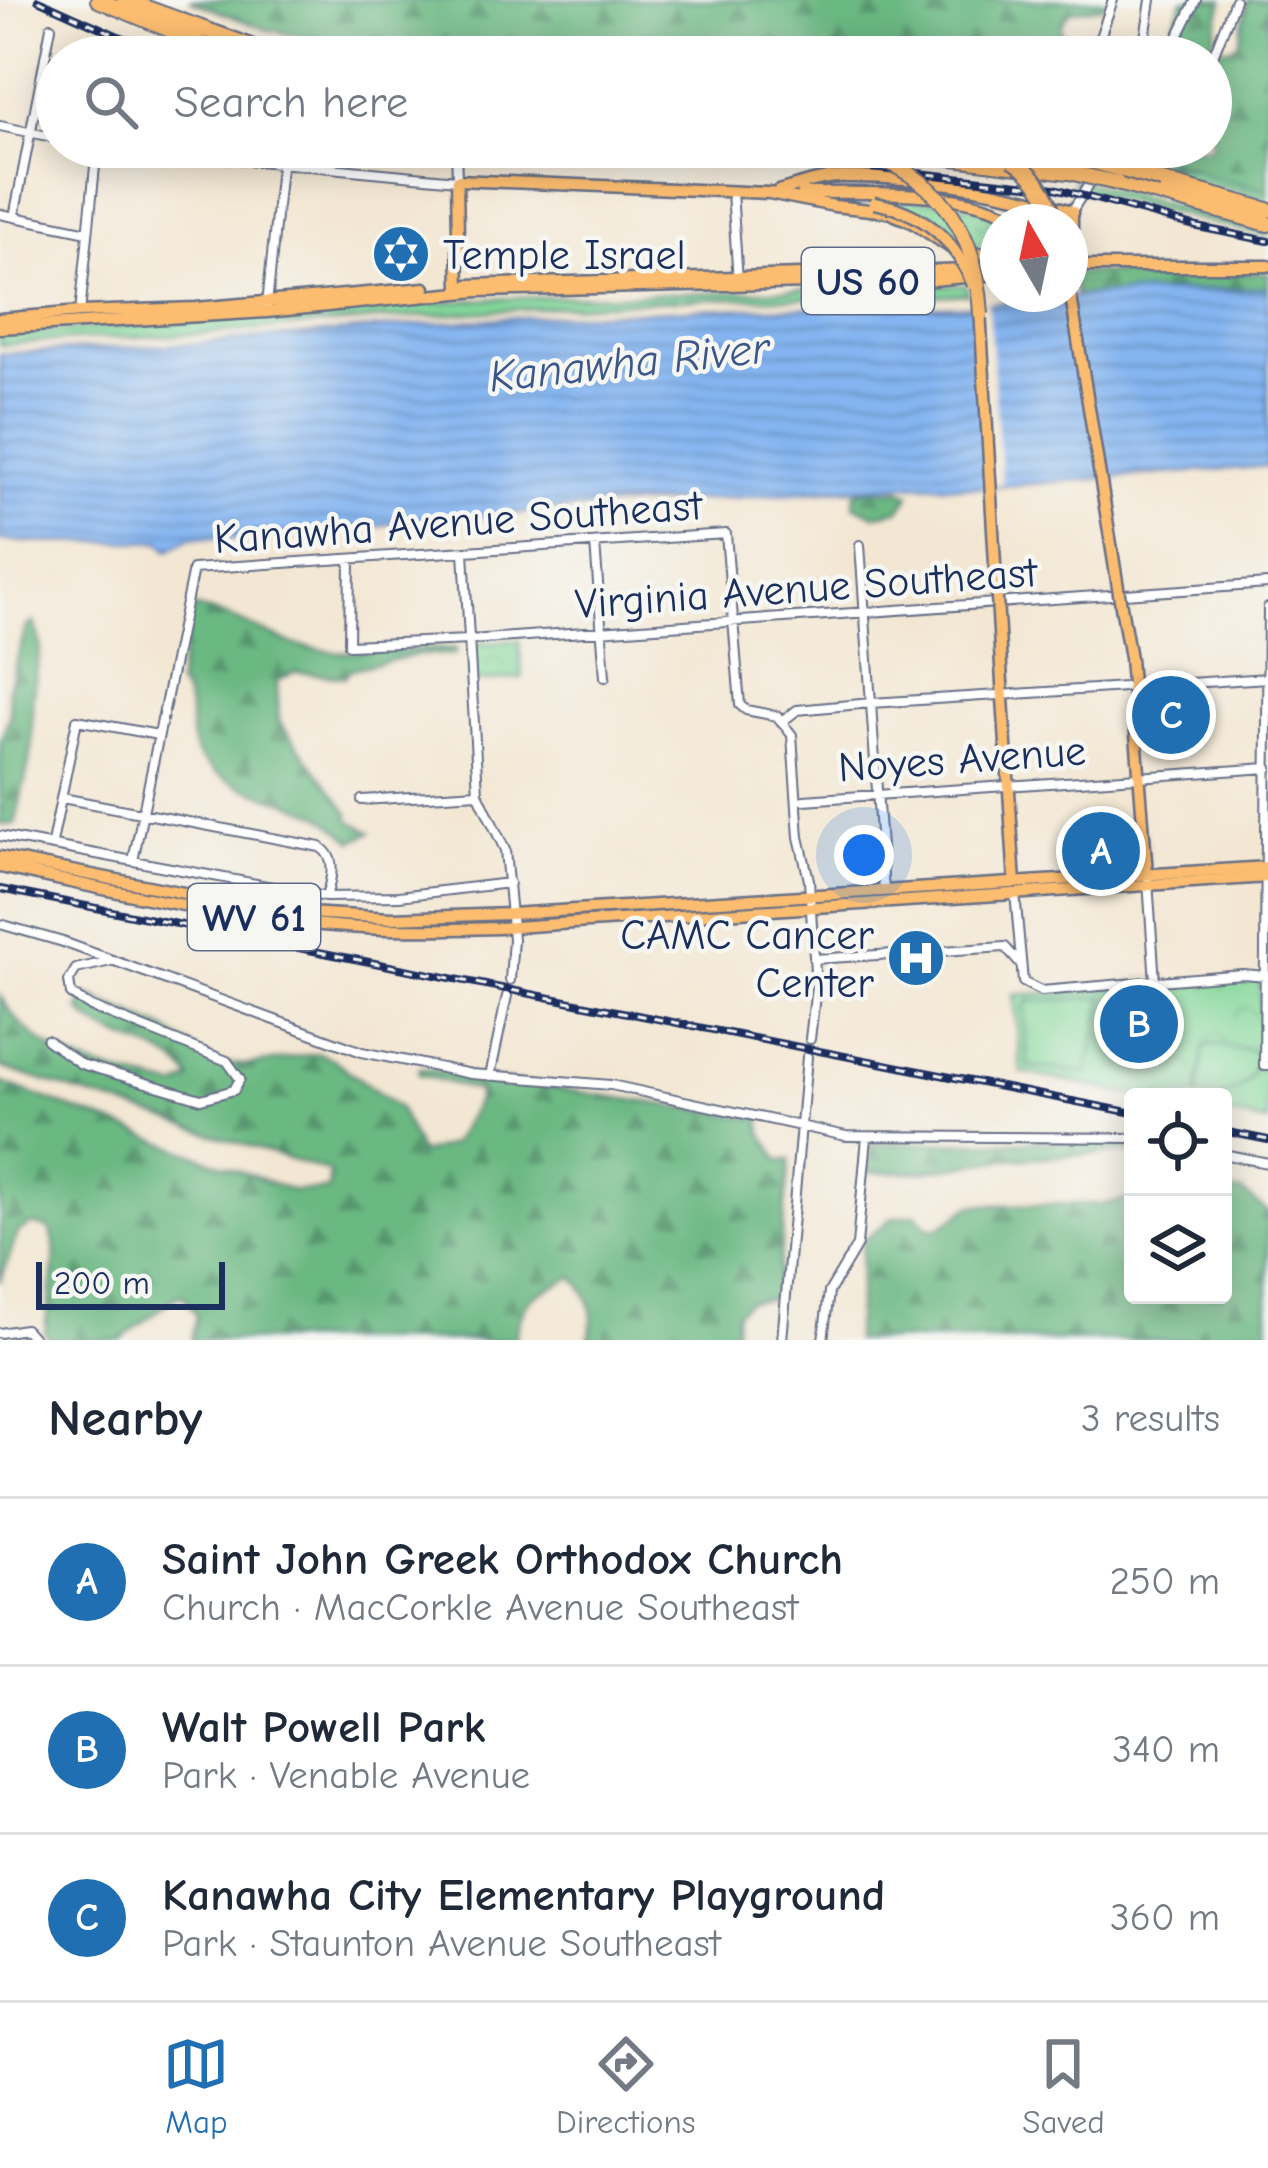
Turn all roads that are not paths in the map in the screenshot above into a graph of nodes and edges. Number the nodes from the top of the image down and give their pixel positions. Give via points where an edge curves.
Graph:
1 (98, 0) edge
2 (125, 0) edge
3 (1113, 0) edge
4 (1151, 0) edge
5 (1196, 0) edge
6 (1235, 0) edge
7 (51, 27) dead end
8 (49, 36) edge
9 (185, 36) edge
10 (224, 36) edge
11 (1100, 36) edge
12 (1145, 36) edge
13 (1178, 36) edge
14 (1221, 36) edge
15 (36, 106) edge
16 (0, 127) edge
17 (31, 133) junction
18 (36, 134) edge
19 (96, 168) edge
20 (282, 168) edge
21 (326, 168) edge
22 (457, 168) edge
23 (902, 168) edge
24 (1026, 168) edge
25 (1036, 168) edge
26 (1099, 168) edge
27 (1116, 168) edge
28 (457, 180) junction
29 (732, 193) junction
30 (770, 193) junction
31 (806, 199) junction
32 (982, 204) edge
33 (1047, 204) edge
34 (1050, 204) edge
35 (1076, 204) edge
36 (1268, 209) edge
37 (0, 214) edge
38 (14, 217) junction
39 (1268, 224) edge
40 (88, 232) junction
41 (940, 244) junction
42 (980, 254) edge
43 (1268, 262) edge
44 (1088, 263) edge
45 (980, 271) edge
46 (933, 272) junction
47 (980, 273) edge
48 (738, 278) junction
49 (459, 289) junction
50 (483, 293) junction
51 (414, 298) junction
52 (267, 307) junction
53 (1073, 312) edge
54 (982, 314) junction
55 (80, 316) junction
56 (0, 324) edge
57 (595, 543) junction
58 (860, 545) dead end
59 (464, 552) junction
60 (350, 560) junction
61 (1268, 584) edge
62 (1268, 608) edge
63 (865, 613) junction
64 (731, 622) junction
65 (602, 631) junction
66 (469, 640) junction
67 (605, 676) dead end
68 (1267, 678) edge
69 (1131, 686) junction
70 (1002, 689) junction
71 (871, 703) junction
72 (784, 721) junction
73 (158, 735) junction
74 (1266, 768) edge
75 (1139, 776) junction
76 (1008, 785) junction
77 (478, 793) junction
78 (877, 795) junction
79 (62, 798) junction
80 (362, 800) dead end
81 (804, 800) dead end
82 (144, 813) junction
83 (0, 836) edge
84 (1144, 840) junction
85 (52, 843) junction
86 (0, 856) edge
87 (133, 861) junction
88 (0, 867) edge
89 (1185, 871) junction
90 (1267, 872) edge
91 (1147, 879) junction
92 (509, 883) junction
93 (1015, 887) junction
94 (884, 896) junction
95 (326, 897) junction
96 (811, 901) junction
97 (1018, 918) junction
98 (511, 920) junction
99 (0, 924) edge
100 (984, 947) junction
101 (814, 959) junction
102 (112, 961) junction
103 (1022, 966) junction
104 (1265, 975) edge
105 (510, 980) dead end
106 (1155, 982) junction
107 (507, 996) dead end
108 (810, 1039) dead end
109 (47, 1040) dead end
110 (807, 1057) dead end
111 (1266, 1066) edge
112 (490, 1076) junction
113 (799, 1125) junction
114 (867, 1137) junction
115 (1124, 1138) edge
116 (1232, 1156) edge
117 (1268, 1163) edge
118 (0, 1333) edge
119 (34, 1340) edge
120 (782, 1340) edge
121 (823, 1340) edge

1 - 9 highway
2 - 10 highway
3 - 11 street
4 - 12 street
5 - 13 street
6 - 14 street
7 - 8 street
15 - 17 street
16 - 17 street
17 - 18 street
17 - 38 street
19 - 40 street
20 - 52 street
21 - 28 street
22 - 28 street
23 - 54 highway, bridge via 952,211 971,245
24 - 34 highway, bridge
25 - 39 highway, bridge
26 - 35 street
27 - 36 highway, bridge
28 - 29 main road
28 - 49 main road
29 - 30 main road
29 - 48 street
30 - 31 main road
30 - 32 main road
30 - 33 main road via 842,177
31 - 41 main road via 899,216
31 - 54 main road, bridge via 910,213 964,263
37 - 38 street
38 - 40 street
40 - 55 street
41 - 42 main road
41 - 46 main road via 944,259
43 - 44 main road
45 - 46 main road, US 60
46 - 48 main road, US 60
47 - 48 main road, US 60 via 932,280
48 - 49 main road, US 60
48 - 50 main road, US 60
49 - 50 main road, US 60
49 - 51 main road, US 60
49 - 52 main road, US 60
50 - 51 main road, US 60
51 - 52 main road, US 60
52 - 55 main road, US 60
53 - 69 main road, bridge
54 - 70 main road, bridge
55 - 56 main road, US 60
57 - 59 street, Kanawha Avenue Southeast
57 - 64 street, Kanawha Avenue Southeast via 726,534
57 - 65 street
58 - 63 street
59 - 60 street, Kanawha Avenue Southeast
59 - 66 street
60 - 66 street, Virginia Avenue Southeast via 349,644
60 - 73 street, Kanawha Avenue Southeast via 193,569
61 - 63 street, Virginia Avenue Southeast
62 - 68 street
63 - 64 street, Virginia Avenue Southeast
63 - 71 street
64 - 65 street, Virginia Avenue Southeast
64 - 72 street via 740,705
65 - 66 street, Virginia Avenue Southeast
65 - 67 street
66 - 77 street
68 - 69 street
68 - 74 street
69 - 70 street
69 - 75 main road
70 - 71 street
70 - 76 main road
71 - 72 street via 797,710
71 - 78 street
72 - 96 street
73 - 79 street via 76,720
73 - 82 street
74 - 75 street, Noyes Avenue
74 - 90 street
75 - 76 street, Noyes Avenue
75 - 84 main road
76 - 78 street, Noyes Avenue
76 - 93 main road
77 - 80 street
77 - 92 street via 503,840
78 - 81 street, Noyes Avenue
78 - 94 street
79 - 82 street
79 - 85 street
82 - 87 street
82 - 95 street via 320,847 331,860
83 - 85 street
84 - 89 main road via 1157,863
84 - 91 main road
85 - 87 street
86 - 98 main road, WV 61 via 308,913
87 - 95 street
88 - 98 main road, WV 61 via 337,927
89 - 90 main road, WV 61
89 - 91 main road, WV 61
90 - 91 main road, WV 61
90 - 104 street
91 - 93 main road, WV 61
91 - 106 street
92 - 95 street
92 - 98 street
93 - 94 main road, WV 61
93 - 97 street
94 - 96 main road, WV 61
96 - 98 main road, WV 61
96 - 101 street
97 - 100 street via 1010,939
97 - 103 street
98 - 105 street
99 - 102 street
100 - 101 street
100 - 103 street via 1009,948
101 - 108 street
102 - 109 street via 76,968 71,994 227,1061 240,1078 234,1090 201,1099 81,1064
102 - 112 street via 362,1052
103 - 106 street via 1023,982 1041,991
104 - 106 street
104 - 111 street
107 - 112 street
110 - 113 street
112 - 113 street via 604,1084
113 - 114 street
113 - 120 street
114 - 115 street
114 - 121 street via 857,1245 829,1292
116 - 117 street
118 - 119 street via 25,1329

